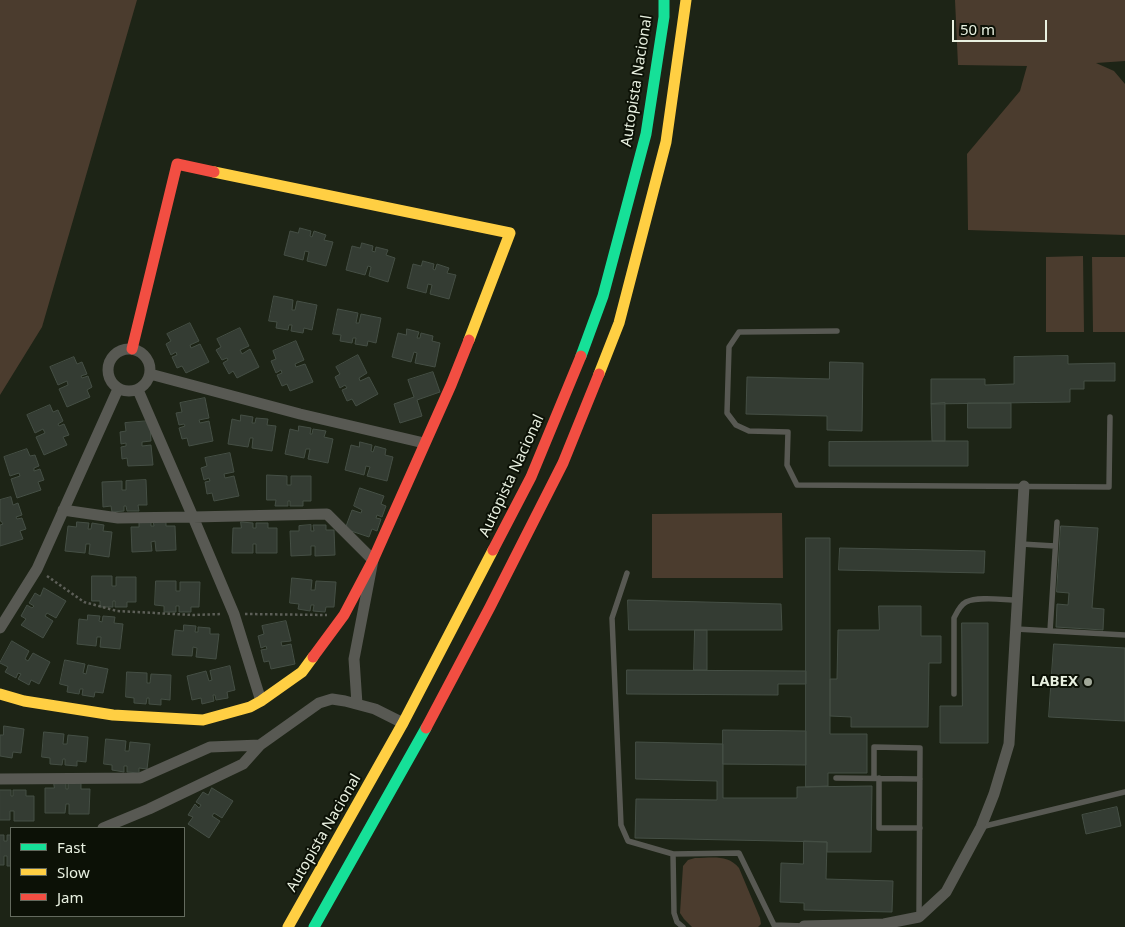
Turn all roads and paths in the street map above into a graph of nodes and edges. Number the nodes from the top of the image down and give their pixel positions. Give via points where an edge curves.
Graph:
1 (664, 0) edge
2 (686, 0) edge
3 (837, 331) dead end
4 (132, 349) junction
5 (150, 374) junction
6 (118, 389) junction
7 (138, 390) junction
8 (1110, 417) dead end
9 (424, 443) junction
10 (1024, 486) junction
11 (63, 510) junction
12 (193, 516) junction
13 (1057, 522) dead end
14 (1021, 544) junction
15 (1055, 546) junction
16 (372, 560) junction
17 (37, 569) junction
18 (627, 573) dead end
19 (1017, 600) junction
20 (234, 614) junction
21 (344, 615) junction
22 (0, 628) edge
23 (1016, 629) junction
24 (1050, 631) junction
25 (1125, 635) edge
26 (0, 694) edge
27 (954, 694) dead end
28 (261, 701) junction
29 (358, 704) junction
30 (403, 724) junction
31 (260, 745) junction
32 (836, 778) dead end
33 (877, 778) junction
34 (0, 779) edge
35 (920, 779) junction
36 (1125, 792) edge
37 (105, 827) edge
38 (981, 827) junction
39 (920, 828) junction
40 (673, 854) junction
41 (918, 917) junction
42 (774, 926) edge
43 (870, 926) edge
44 (288, 927) edge
45 (314, 927) edge
46 (683, 927) edge
47 (804, 927) edge

1 - 30 main road, Autopista Nacional via 646,134 603,296 531,477
2 - 45 main road via 666,142 619,324 554,480 415,748
3 - 10 lane via 740,332 729,347 727,413 736,425 749,431 788,432 787,465 797,485
4 - 5 street via 144,355
4 - 6 street via 118,352 109,363 109,377
4 - 9 main road via 177,164 510,233 451,385
5 - 7 street via 148,381
5 - 9 street
6 - 7 street via 125,392
6 - 11 street
7 - 12 street
8 - 10 lane via 1109,487
9 - 16 main road
10 - 14 street
11 - 12 street via 118,518
11 - 17 street
12 - 16 street via 327,514
12 - 20 street
13 - 15 lane
14 - 15 lane
14 - 19 street
15 - 24 lane
16 - 21 main road
16 - 29 street via 354,659
17 - 20 path via 84,602 118,611
17 - 22 street
18 - 40 lane via 612,618 621,825 628,841
19 - 23 street
19 - 27 lane via 977,599 965,602 959,609 954,618
20 - 21 path
20 - 28 street
21 - 28 main road via 302,672
23 - 24 lane
23 - 38 street via 1009,744
24 - 25 lane
26 - 28 main road via 112,716 203,720
29 - 30 street
29 - 31 street via 332,699 319,703
30 - 44 main road, Autopista Nacional
31 - 34 street via 210,747 140,778
31 - 37 street via 243,764
32 - 33 lane
33 - 35 lane
33 - 35 lane via 874,747 920,748
33 - 39 lane via 879,828
35 - 39 lane
36 - 38 lane
38 - 41 street via 946,892
39 - 41 lane
40 - 42 lane via 739,853
40 - 46 lane via 674,913
41 - 43 street
42 - 47 lane
43 - 47 street

